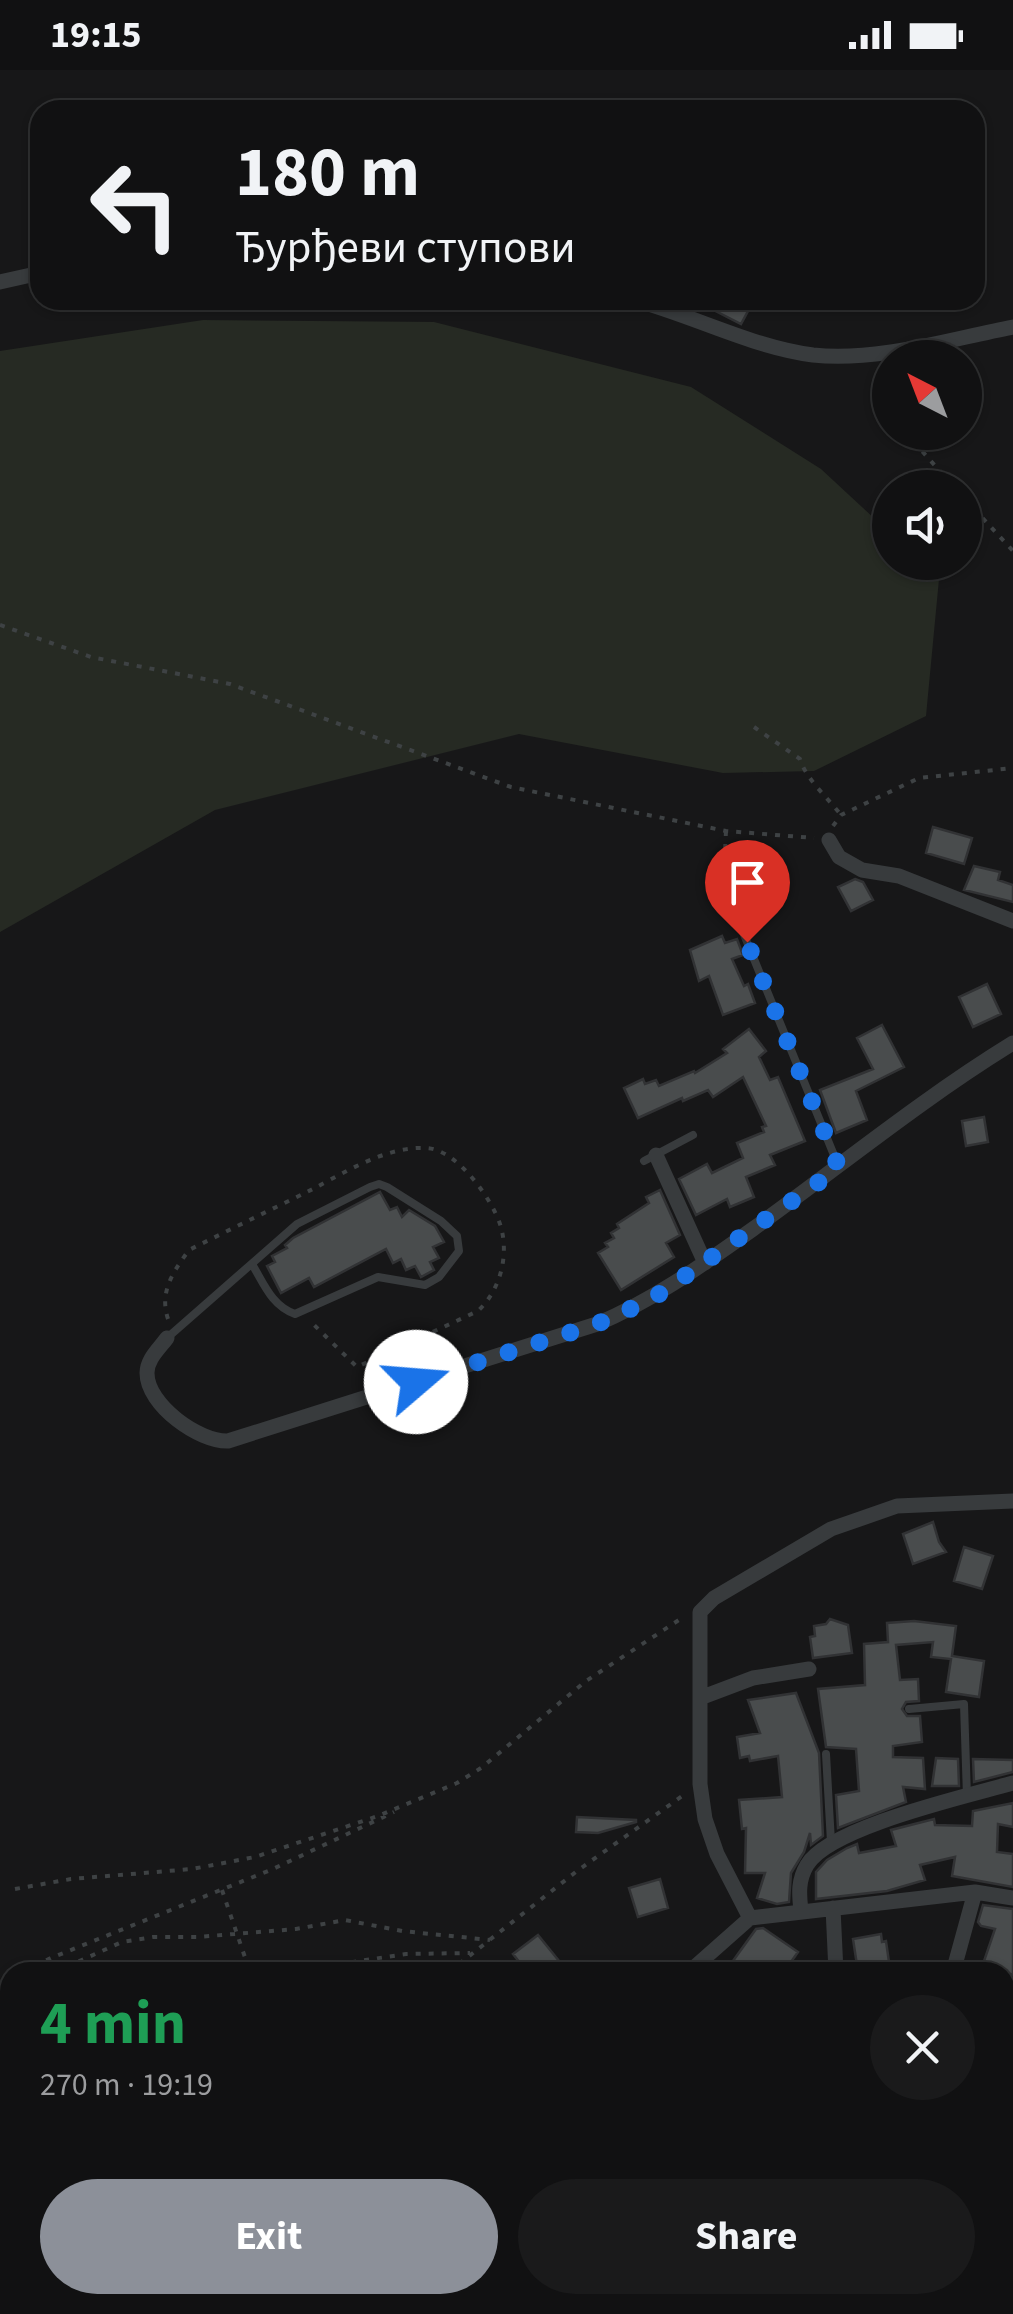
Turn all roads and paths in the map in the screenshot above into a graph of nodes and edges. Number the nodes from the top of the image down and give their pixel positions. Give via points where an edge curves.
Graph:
1 (30, 275) edge
2 (0, 282) edge
3 (665, 310) edge
4 (1013, 327) edge
5 (944, 340) edge
6 (872, 352) edge
7 (921, 450) edge
8 (939, 470) edge
9 (982, 517) edge
10 (1013, 551) edge
11 (0, 624) edge
12 (754, 727) dead end
13 (1013, 768) edge
14 (841, 815) junction
15 (726, 831) junction
16 (829, 840) junction
17 (734, 910) joint
18 (1013, 921) edge
19 (1013, 1044) edge
20 (693, 1135) dead end
21 (650, 1158) joint
22 (839, 1168) junction
23 (252, 1264) junction
24 (705, 1264) junction
25 (300, 1312) junction
26 (171, 1334) junction
27 (1013, 1501) edge
28 (714, 1598) junction
29 (809, 1669) dead end
30 (700, 1698) junction
31 (909, 1709) dead end
32 (826, 1754) dead end
33 (1013, 1783) edge
34 (700, 1784) junction
35 (967, 1797) junction
36 (420, 1798) junction
37 (831, 1842) junction
38 (15, 1889) dead end
39 (222, 1890) junction
40 (975, 1892) junction
41 (1013, 1898) edge
42 (833, 1908) junction
43 (801, 1910) junction
44 (750, 1918) junction
45 (235, 1934) junction
46 (490, 1940) junction
47 (473, 1953) junction
48 (43, 1962) edge
49 (77, 1962) edge
50 (246, 1962) edge
51 (353, 1962) edge
52 (462, 1962) edge
53 (700, 1962) edge
54 (836, 1962) edge
55 (957, 1962) edge

1 - 2 street
3 - 6 street via 814,355
4 - 5 street
7 - 8 path
9 - 10 path
11 - 15 path via 91,657 230,684 511,787
12 - 14 path via 800,759 805,775
13 - 14 path via 919,778
14 - 16 path
15 - 16 path
15 - 17 path via 724,871
16 - 18 street via 839,857 862,870 900,876
17 - 22 lane
19 - 22 street
20 - 21 lane
21 - 24 street
22 - 24 street
23 - 25 lane via 282,1310
23 - 25 lane via 297,1224 379,1184 457,1236 452,1264 425,1285 378,1276
23 - 26 lane
24 - 26 street via 597,1324 228,1441 182,1424 152,1392 150,1361
25 - 26 path via 358,1368 471,1316 494,1295 504,1242 476,1180 427,1148 370,1160 189,1250 171,1274 163,1303
27 - 28 street via 898,1506 831,1529
28 - 30 street via 700,1612
28 - 36 path via 586,1681 481,1768
29 - 30 street via 753,1678
30 - 34 street
31 - 35 lane via 964,1704
32 - 37 lane
33 - 35 street
34 - 44 street via 716,1854
34 - 46 path
35 - 37 street
36 - 38 path via 255,1857
36 - 39 path
37 - 43 street via 808,1863 798,1887
39 - 45 path
39 - 48 path
40 - 41 street
40 - 42 street
40 - 55 street
42 - 43 street
42 - 54 street
43 - 44 street
44 - 53 street
45 - 46 path via 345,1920
45 - 49 path via 153,1936
45 - 50 path
46 - 47 path
47 - 51 path
47 - 52 path

